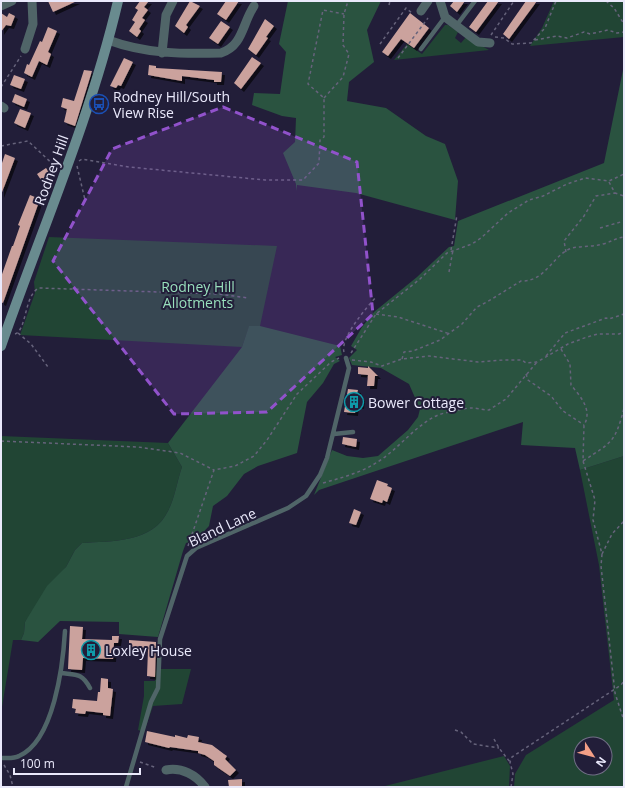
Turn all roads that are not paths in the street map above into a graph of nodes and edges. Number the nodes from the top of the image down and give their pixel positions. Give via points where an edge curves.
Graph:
1 (12, 1) edge
2 (32, 1) edge
3 (118, 1) edge
4 (173, 1) edge
5 (428, 1) edge
6 (440, 1) edge
7 (475, 1) edge
8 (1, 6) edge
9 (254, 6) dead end
10 (425, 14) road end
11 (445, 17) junction
12 (456, 26) junction
13 (108, 40) junction
14 (490, 43) dead end
15 (25, 49) road end
16 (421, 49) dead end
17 (162, 53) junction
18 (2, 340) edge
19 (346, 358) road end
20 (353, 432) dead end
21 (334, 434) junction
22 (64, 631) dead end
23 (61, 673) junction
24 (90, 688) dead end
25 (1, 758) edge
26 (166, 770) road end
27 (126, 787) edge
28 (205, 787) edge

1 - 8 street
2 - 15 street via 33,24
3 - 13 street, Rodney Hill
4 - 17 street via 166,15
5 - 10 street
6 - 11 street
7 - 12 lane
9 - 17 street via 239,40 228,51 221,54
11 - 12 street
11 - 16 lane
12 - 14 street via 478,42
13 - 17 street
13 - 18 street, Rodney Hill via 84,119
19 - 21 lane, Bland Lane via 349,368
20 - 21 lane
21 - 27 lane, Bland Lane via 320,475 306,496 288,508 190,552 160,639 158,688 151,702
22 - 23 lane
23 - 24 lane via 85,678
23 - 25 lane via 47,719 36,742 18,757
26 - 28 street via 179,769 187,772

